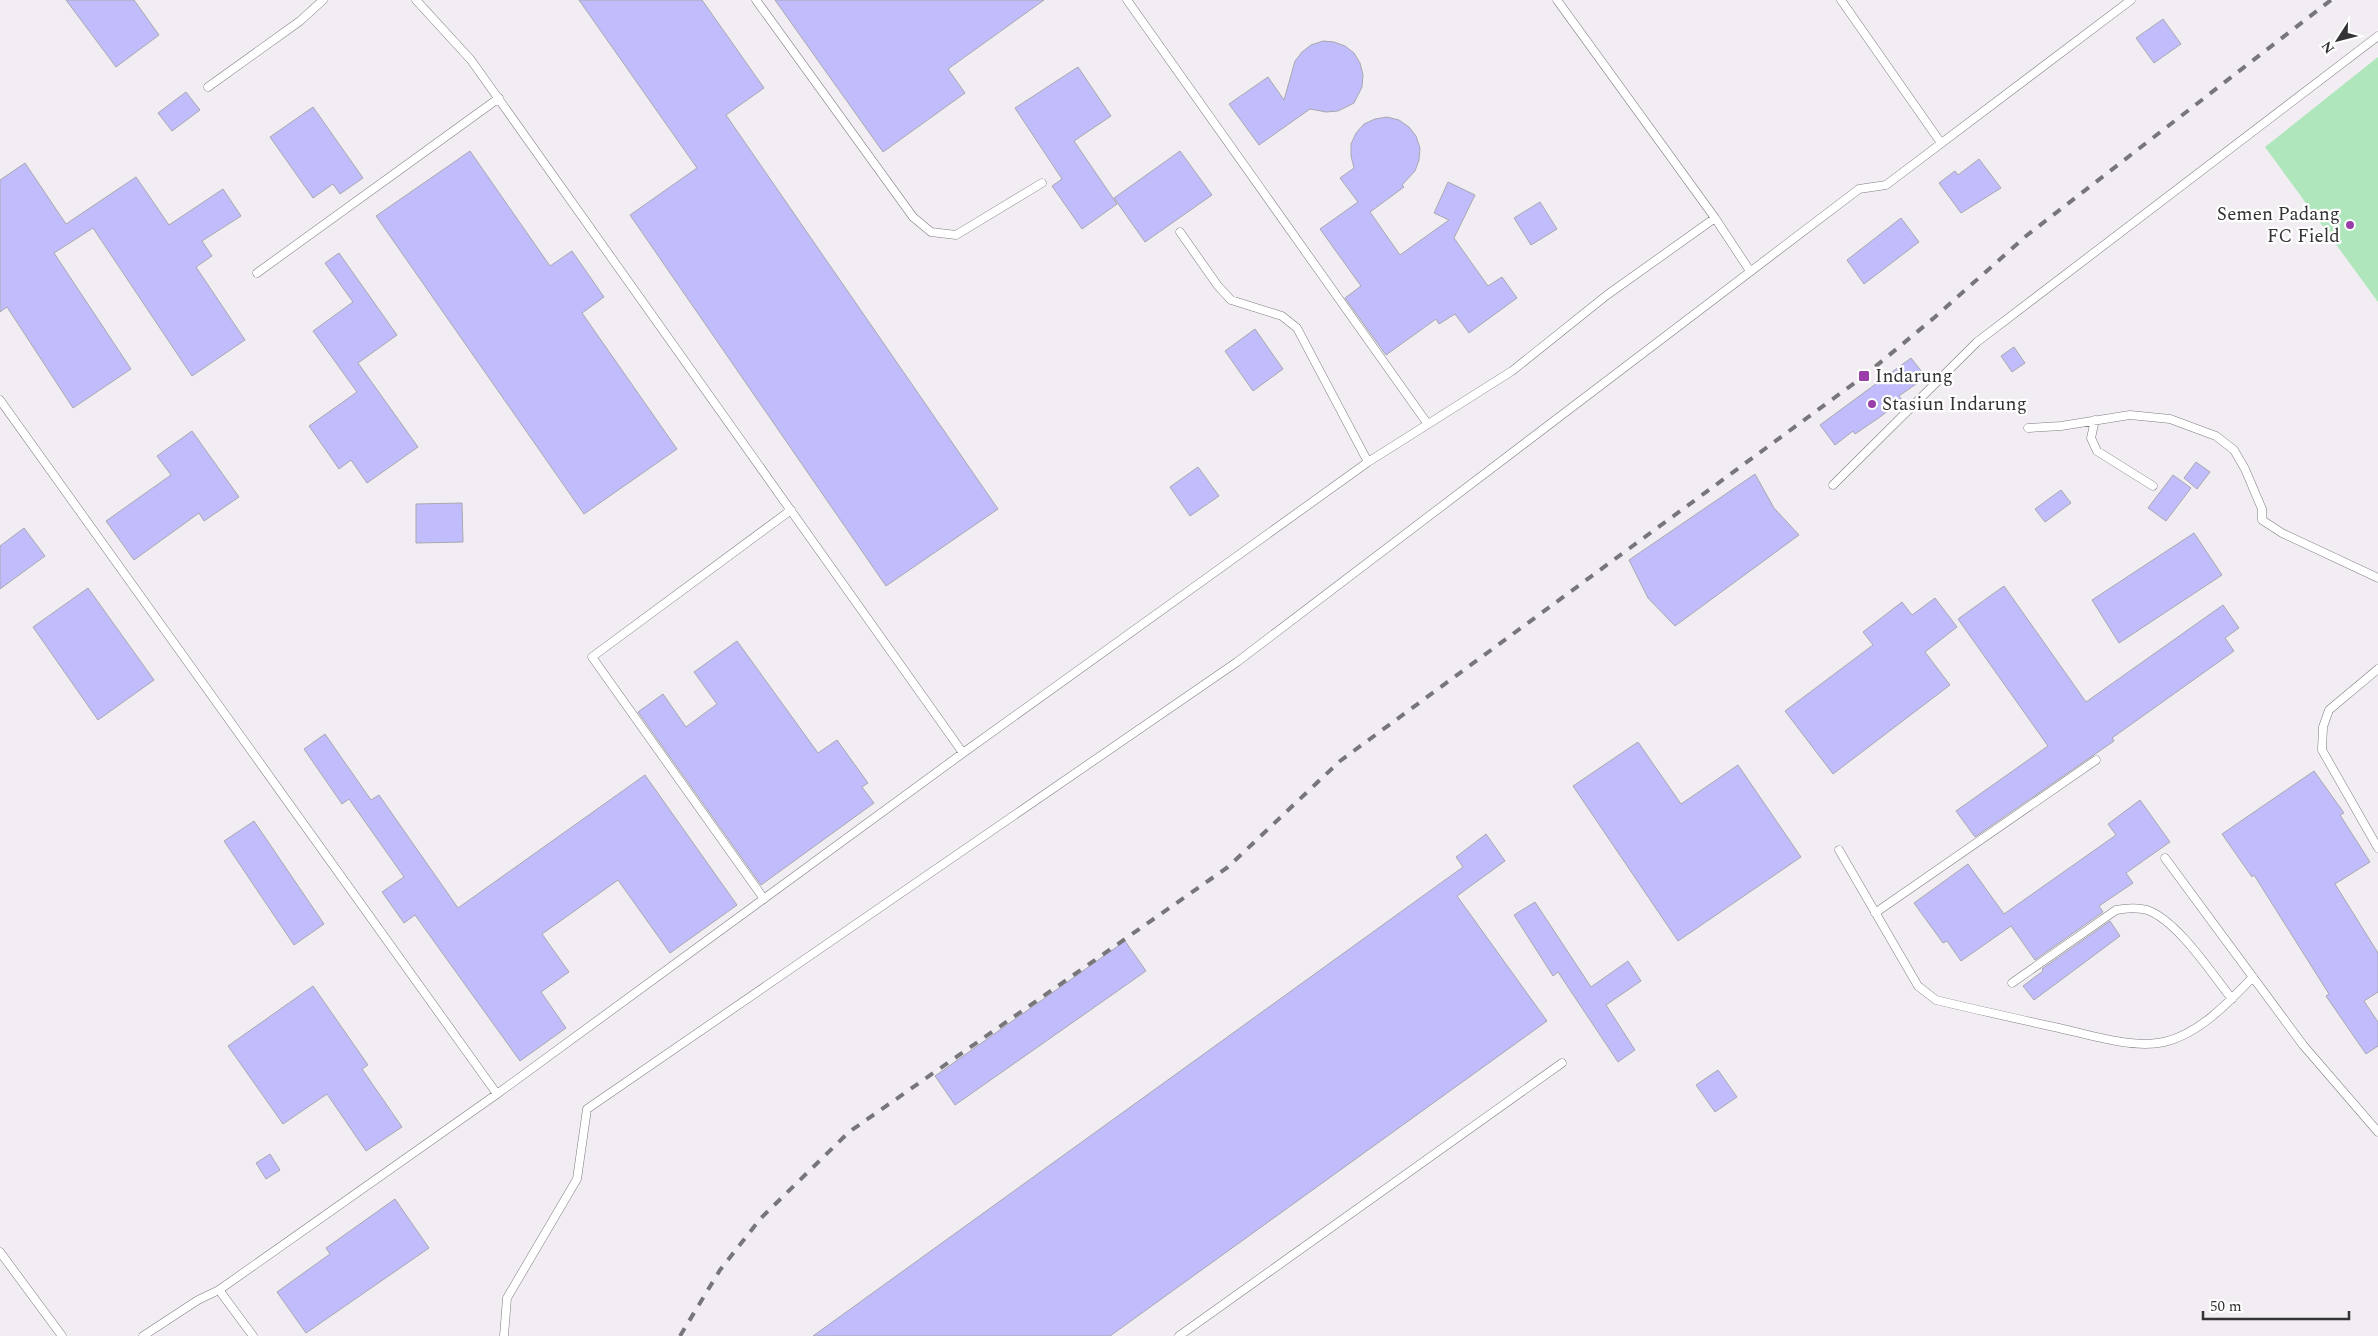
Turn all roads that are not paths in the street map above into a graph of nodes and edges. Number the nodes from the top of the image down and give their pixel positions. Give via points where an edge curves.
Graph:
1 (323, 0) edge
2 (416, 0) edge
3 (756, 0) edge
4 (1127, 0) edge
5 (1557, 0) edge
6 (1841, 0) edge
7 (2131, 0) edge
8 (2378, 36) edge
9 (208, 87) dead end
10 (499, 98) junction
11 (1941, 143) junction
12 (1042, 183) dead end
13 (1715, 218) junction
14 (1180, 232) dead end
15 (1750, 271) junction
16 (257, 273) dead end
17 (0, 400) edge
18 (2096, 420) junction
19 (1427, 423) junction
20 (2028, 428) dead end
21 (1368, 462) junction
22 (1834, 484) dead end
23 (2154, 486) dead end
24 (791, 510) junction
25 (2378, 578) edge
26 (2378, 669) edge
27 (963, 753) junction
28 (2096, 760) dead end
29 (2378, 848) edge
30 (1838, 850) dead end
31 (2165, 858) dead end
32 (764, 899) junction
33 (1875, 913) junction
34 (2253, 978) junction
35 (2012, 983) dead end
36 (2232, 999) junction
37 (1562, 1063) dead end
38 (497, 1094) junction
39 (2378, 1132) edge
40 (0, 1252) edge
41 (219, 1290) junction
42 (62, 1336) edge
43 (143, 1336) edge
44 (253, 1336) edge
45 (504, 1336) edge
46 (1179, 1336) edge

1 - 9 lane via 300,21
2 - 10 lane via 472,60
3 - 12 lane via 913,217 931,232 956,235
4 - 19 lane
5 - 13 lane
6 - 11 lane
7 - 11 lane
8 - 22 lane via 1977,342
10 - 16 lane
10 - 24 lane
11 - 15 lane via 1886,185 1859,189
13 - 15 lane
13 - 19 lane via 1607,295 1512,371
14 - 21 lane via 1231,300 1282,316 1297,328
15 - 45 lane via 1237,662 587,1109 577,1179 507,1298
17 - 38 lane
18 - 20 lane
18 - 23 lane via 2091,438 2097,450
18 - 25 lane via 2130,415 2170,419 2216,436 2234,450 2245,469 2262,509 2262,520 2282,533
19 - 21 lane
21 - 27 lane
24 - 27 lane
24 - 32 lane via 592,656
26 - 29 lane via 2329,710 2322,750
27 - 32 lane
28 - 33 lane
30 - 33 lane
31 - 34 lane
32 - 38 lane
33 - 36 lane via 1918,986 1936,1000 2096,1037 2143,1044 2165,1042 2204,1023
34 - 36 lane
34 - 39 lane via 2303,1044
35 - 36 lane via 2116,910 2132,907 2162,918 2177,930
37 - 46 lane
38 - 41 lane
40 - 42 lane
41 - 43 lane
41 - 44 lane

